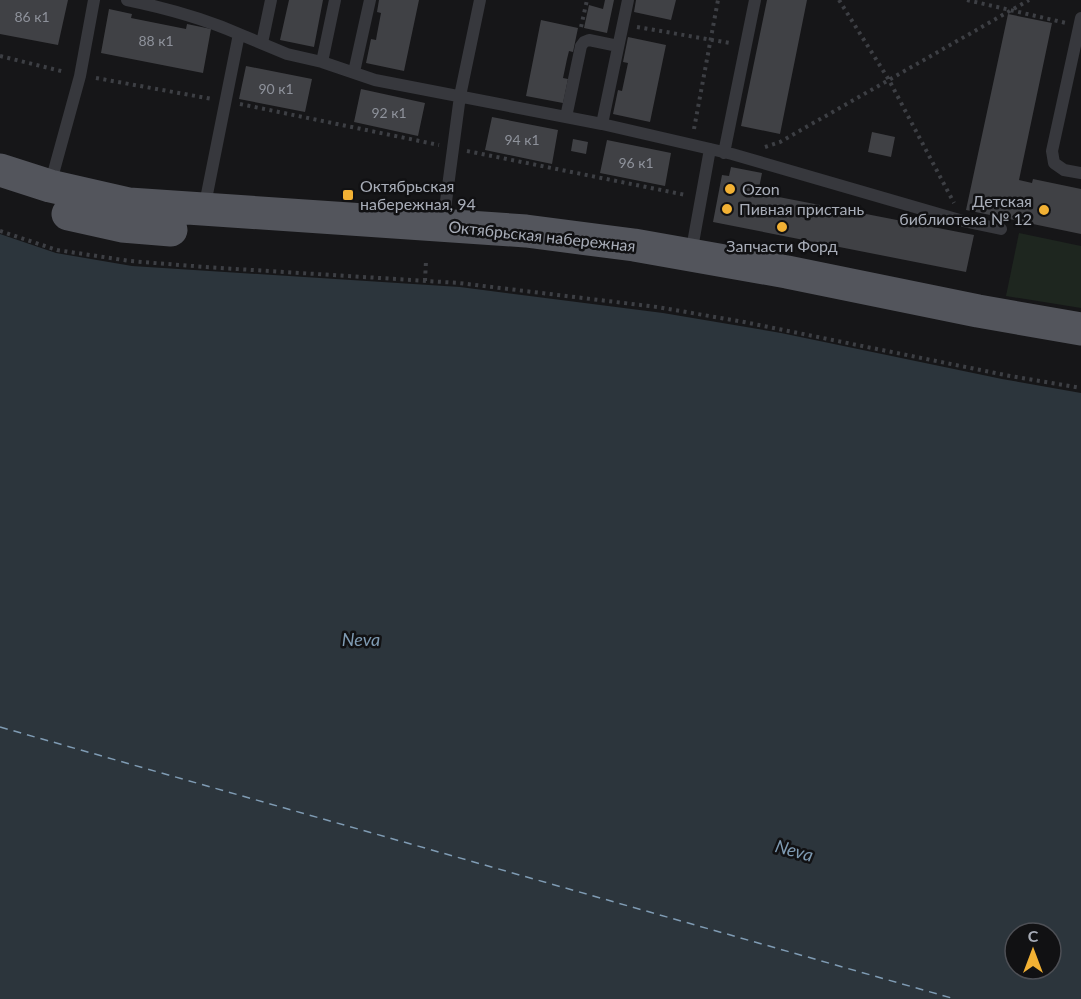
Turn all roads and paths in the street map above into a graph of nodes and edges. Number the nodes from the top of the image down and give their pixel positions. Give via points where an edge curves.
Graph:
1 (94, 0) edge
2 (127, 0) edge
3 (271, 0) edge
4 (335, 0) edge
5 (370, 0) edge
6 (480, 0) edge
7 (587, 0) edge
8 (628, 0) edge
9 (718, 0) edge
10 (755, 0) edge
11 (839, 0) edge
12 (967, 0) edge
13 (1029, 0) edge
14 (164, 4) edge
15 (1010, 10) junction
16 (1080, 22) edge
17 (623, 25) junction
18 (239, 33) junction
19 (711, 40) junction
20 (584, 42) junction
21 (262, 43) junction
22 (618, 46) junction
23 (746, 46) junction
24 (0, 56) edge
25 (322, 62) junction
26 (354, 72) junction
27 (80, 75) junction
28 (889, 80) junction
29 (460, 96) junction
30 (226, 101) junction
31 (566, 117) junction
32 (602, 124) junction
33 (691, 145) junction
34 (452, 148) junction
35 (710, 149) junction
36 (728, 153) junction
37 (0, 170) edge
38 (1081, 173) edge
39 (50, 186) junction
40 (0, 194) edge
41 (701, 198) junction
42 (204, 210) junction
43 (963, 221) junction
44 (443, 225) junction
45 (1000, 229) dead end
46 (0, 231) edge
47 (691, 254) junction
48 (426, 261) dead end
49 (425, 281) junction
50 (1081, 329) edge
51 (1081, 351) edge
52 (1081, 388) edge

1 - 27 lane
2 - 14 lane
3 - 21 lane
4 - 25 lane
5 - 26 lane
6 - 29 lane
7 - 20 path via 580,31
8 - 17 lane
9 - 19 path
10 - 23 lane
11 - 28 path
12 - 15 path
13 - 15 path
14 - 18 lane
15 - 16 path
15 - 28 path
16 - 38 lane via 1052,151 1054,163 1064,170
17 - 19 path
17 - 22 lane
18 - 21 lane
18 - 30 lane
19 - 23 path
19 - 33 path
20 - 22 lane
20 - 31 lane
21 - 25 lane
22 - 32 lane
23 - 36 lane
24 - 27 path
25 - 26 lane
26 - 29 lane via 375,80
27 - 30 path
27 - 39 lane
28 - 36 path via 780,142
28 - 43 path
29 - 31 lane
29 - 34 lane
30 - 34 path
30 - 42 lane
31 - 32 lane
32 - 33 lane
33 - 35 lane
34 - 41 path
34 - 44 lane
35 - 36 lane
35 - 41 lane
36 - 43 lane
37 - 39 main road, Октябрьская набережная
39 - 42 main road, Октябрьская набережная via 129,204
40 - 51 main road, Октябрьская набережная via 122,226 525,253 623,266
41 - 47 lane
42 - 44 main road, Октябрьская набережная
43 - 45 lane
44 - 47 main road, Октябрьская набережная via 547,234
46 - 49 path via 57,250 130,261
47 - 50 main road, Октябрьская набережная
48 - 49 path
49 - 52 path via 657,307

